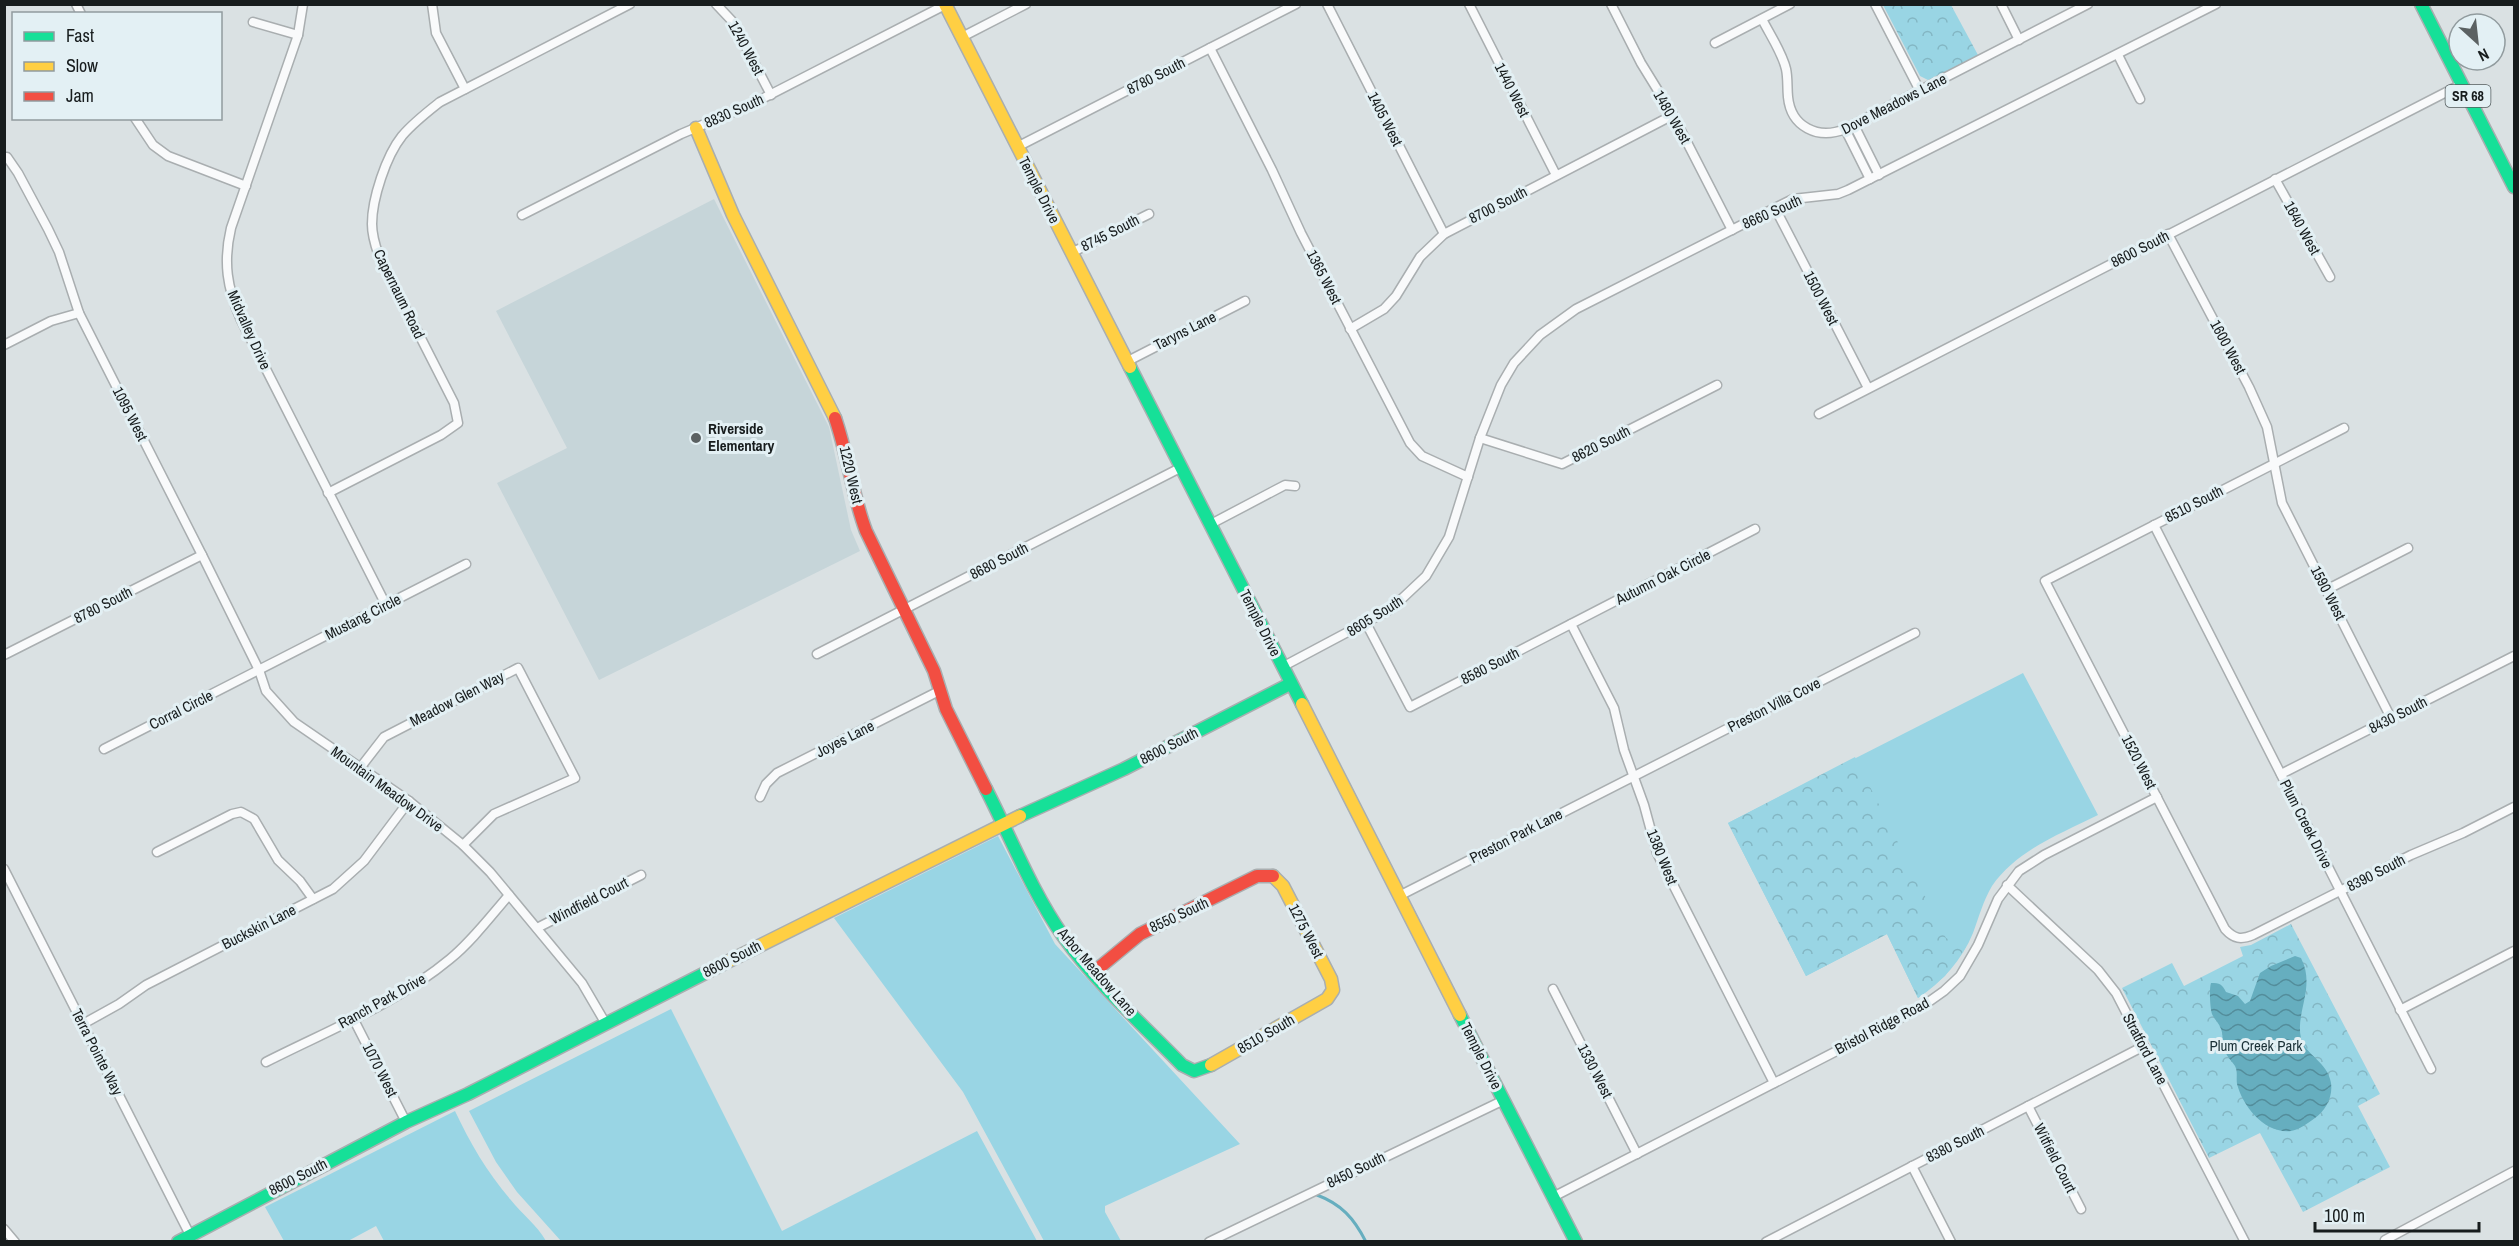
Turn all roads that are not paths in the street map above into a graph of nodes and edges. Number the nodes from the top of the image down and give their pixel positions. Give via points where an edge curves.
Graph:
1 (303, 4) edge
2 (432, 4) edge
3 (630, 4) edge
4 (716, 4) edge
5 (1296, 4) edge
6 (1327, 4) edge
7 (1469, 4) edge
8 (1611, 4) edge
9 (1790, 4) edge
10 (1875, 4) edge
11 (2001, 4) edge
12 (2088, 4) edge
13 (2421, 4) edge
14 (945, 5) edge
15 (1025, 5) edge
16 (2214, 5) edge
17 (1762, 19) junction
18 (253, 22) dead end
19 (298, 35) junction
20 (962, 38) junction
21 (2019, 40) junction
22 (1715, 43) dead end
23 (1210, 48) junction
24 (2118, 55) junction
25 (2462, 84) junction
26 (465, 89) junction
27 (1920, 91) junction
28 (771, 95) junction
29 (2140, 99) dead end
30 (1673, 115) junction
31 (136, 120) edge
32 (1854, 125) junction
33 (696, 128) junction
34 (1845, 129) junction
35 (1017, 147) junction
36 (6, 157) edge
37 (1556, 175) junction
38 (1875, 177) junction
39 (2275, 179) junction
40 (246, 186) junction
41 (2514, 187) edge
42 (1775, 208) junction
43 (1149, 213) dead end
44 (522, 215) dead end
45 (1732, 230) junction
46 (1444, 234) junction
47 (2168, 234) junction
48 (1071, 253) junction
49 (2330, 277) dead end
50 (1245, 301) dead end
51 (79, 313) junction
52 (1350, 329) junction
53 (4, 345) edge
54 (1126, 362) junction
55 (1717, 385) dead end
56 (1868, 388) junction
57 (1819, 414) dead end
58 (2344, 428) dead end
59 (1480, 438) junction
60 (2274, 464) junction
61 (1180, 468) junction
62 (1468, 477) junction
63 (1295, 486) dead end
64 (328, 493) junction
65 (1209, 525) junction
66 (2154, 525) junction
67 (1755, 529) dead end
68 (2408, 548) dead end
69 (202, 555) junction
70 (466, 564) dead end
71 (2045, 581) joint
72 (2326, 590) junction
73 (386, 605) junction
74 (904, 610) junction
75 (1366, 623) junction
76 (1571, 624) junction
77 (1915, 633) dead end
78 (817, 654) dead end
79 (4, 655) edge
80 (2514, 656) edge
81 (1282, 667) junction
82 (259, 670) junction
83 (1290, 684) junction
84 (939, 691) junction
85 (2391, 718) junction
86 (104, 749) dead end
87 (360, 768) junction
88 (2281, 774) junction
89 (1634, 777) junction
90 (760, 797) dead end
91 (2157, 797) junction
92 (409, 801) junction
93 (2514, 807) edge
94 (1004, 824) junction
95 (463, 845) junction
96 (157, 852) dead end
97 (4, 869) edge
98 (641, 874) dead end
99 (1273, 875) joint
100 (2007, 885) junction
101 (2340, 891) junction
102 (509, 895) junction
103 (1399, 896) junction
104 (313, 899) junction
105 (537, 928) junction
106 (2238, 939) joint
107 (2514, 951) edge
108 (1094, 972) junction
109 (1553, 989) dead end
110 (1333, 990) joint
111 (2400, 1010) junction
112 (353, 1018) junction
113 (83, 1024) junction
114 (606, 1024) junction
115 (2144, 1047) junction
116 (266, 1062) dead end
117 (2431, 1069) dead end
118 (1194, 1071) joint
119 (1774, 1083) junction
120 (1504, 1100) junction
121 (2028, 1106) junction
122 (406, 1122) junction
123 (1637, 1154) junction
124 (1912, 1166) junction
125 (2514, 1171) edge
126 (1553, 1197) junction
127 (2081, 1209) dead end
128 (4, 1229) edge
129 (190, 1235) junction
130 (2386, 1240) edge
131 (15, 1242) edge
132 (178, 1242) edge
133 (1209, 1242) edge
134 (1576, 1242) edge
135 (1766, 1242) edge
136 (1951, 1242) edge
137 (2245, 1242) edge

1 - 19 street, Midvalley Drive
2 - 26 street via 436,33
3 - 26 street, Capernaum Road
4 - 28 street, 1240 West via 733,22
5 - 23 street, 8780 South
6 - 46 street, 1405 West
7 - 37 street, 1440 West
8 - 30 street, 1480 West
9 - 17 street
10 - 27 street
11 - 21 street
12 - 21 street, Dove Meadows Lane
13 - 25 street, SR 68
14 - 20 street, Temple Drive
14 - 28 street, 8830 South
15 - 20 street
16 - 24 street, 8660 South
17 - 22 street
17 - 34 street, Dove Meadows Lane via 1786,68 1794,117 1813,132 1824,134
18 - 19 street
19 - 40 street, Midvalley Drive
20 - 35 street, Temple Drive
21 - 27 street, Dove Meadows Lane
23 - 35 street, 8780 South
23 - 52 street, 1365 West
24 - 29 street
24 - 38 street, 8660 South
25 - 39 street, 8600 South
25 - 41 street, SR 68
26 - 64 street, Capernaum Road via 416,120 399,139 380,183 372,224 379,256 454,403 458,423
27 - 32 street, Dove Meadows Lane
28 - 33 street, 8830 South
30 - 37 street, 8700 South
30 - 45 street, 1480 West
31 - 40 street via 153,146 168,156
32 - 34 street, Dove Meadows Lane
32 - 38 street
33 - 44 street, 8830 South
33 - 74 street, 1220 West via 733,215 835,417 857,507
34 - 38 street
35 - 48 street, Temple Drive
36 - 51 street, 1095 West via 48,229
37 - 46 street, 8700 South
38 - 42 street, 8660 South via 1838,194 1793,199
39 - 47 street, 8600 South
39 - 49 street, 1640 West
40 - 64 street, Midvalley Drive via 226,250 225,273 231,297
42 - 45 street, 8660 South
42 - 56 street, 1500 West
43 - 48 street, 8745 South
45 - 59 street, 8660 South via 1576,309 1540,335 1510,370
46 - 52 street, 8700 South via 1420,257 1384,309
47 - 56 street, 8600 South
47 - 60 street, 1600 West via 2253,395 2267,427
48 - 54 street, Temple Drive
50 - 54 street, Taryns Lane
51 - 53 street via 51,321
51 - 69 street, 1095 West
52 - 62 street, 1365 West via 1410,443 1422,456
54 - 61 street, Temple Drive
55 - 59 street, 8620 South via 1562,464
56 - 57 street, 8600 South
58 - 60 street, 8510 South
59 - 62 street, 8605 South
60 - 66 street, 8510 South
60 - 72 street, 1590 West via 2282,504
61 - 65 street, Temple Drive
61 - 74 street, 8680 South
62 - 75 street, 8605 South via 1449,537 1426,576 1391,609
63 - 65 street via 1285,485
64 - 73 street, Midvalley Drive
65 - 81 street, Temple Drive
66 - 71 street, 8510 South
66 - 88 street, Plum Creek Drive
67 - 76 street, Autumn Oak Circle
68 - 72 street
69 - 79 street, 8780 South
69 - 82 street, 1095 West
70 - 73 street, Mustang Circle
71 - 91 street, 1520 West
72 - 85 street, 1590 West
73 - 82 street, Mustang Circle
74 - 78 street, 8680 South
74 - 84 street, 1220 West via 934,671
75 - 76 street, 8580 South via 1410,707
75 - 81 street, 8605 South
76 - 89 street, 1380 West via 1614,708
77 - 89 street, Preston Villa Cove
80 - 85 street, 8430 South
81 - 83 street, Temple Drive
82 - 86 street, Corral Circle
82 - 87 street, Mountain Meadow Drive via 266,691 294,722
83 - 94 street, 8600 South via 1124,769
83 - 103 street, Temple Drive
84 - 90 street, Joyes Lane via 777,773 766,783
84 - 94 street, 1220 West
85 - 88 street, 8430 South
87 - 92 street, Mountain Meadow Drive
87 - 95 street, Meadow Glen Way via 384,737 518,668 575,778 494,814
88 - 101 street, Plum Creek Drive
89 - 103 street, Preston Park Lane
89 - 119 street, 1380 West via 1657,853
91 - 100 street, Bristol Ridge Road via 2044,855 2019,871
91 - 106 street, 1520 West via 2225,929
92 - 95 street, Mountain Meadow Drive
92 - 104 street, Buckskin Lane via 364,861 333,889
93 - 101 street, 8390 South
94 - 108 street, Arbor Meadow Lane via 1056,926
94 - 114 street, 8600 South
95 - 102 street, Mountain Meadow Drive
96 - 104 street via 241,812 254,819 278,860
97 - 113 street, Terra Pointe Way
98 - 105 street, Windfield Court
99 - 108 street, 8550 South via 1257,876 1140,934
99 - 110 street, 1275 West via 1283,886
100 - 115 street, Stratford Lane via 2109,982
100 - 119 street, Bristol Ridge Road via 1970,962 1944,991 1920,1008
101 - 106 street, 8390 South via 2253,936
101 - 111 street, Plum Creek Drive
102 - 105 street, Mountain Meadow Drive
102 - 112 street, Ranch Park Drive via 443,964 402,993
103 - 120 street, Temple Drive
104 - 113 street, Buckskin Lane via 146,985
105 - 114 street, Mountain Meadow Drive via 582,983
107 - 111 street
108 - 118 street, Arbor Meadow Lane via 1182,1065
109 - 123 street, 1330 West
110 - 118 street, 8510 South via 1327,999 1210,1066
111 - 117 street, Plum Creek Drive
112 - 116 street, Ranch Park Drive
112 - 122 street, 1070 West
113 - 129 street, Terra Pointe Way
114 - 122 street, 8600 South
115 - 121 street, 8380 South
115 - 137 street, Stratford Lane
119 - 123 street, Bristol Ridge Road
120 - 126 street, Temple Drive
120 - 133 street, 8450 South
121 - 124 street, 8380 South
121 - 127 street, Witfield Court
122 - 129 street, 8600 South
123 - 126 street, Bristol Ridge Road
124 - 135 street, 8380 South
124 - 136 street
125 - 130 street
126 - 134 street, Temple Drive
128 - 131 street
129 - 132 street, 8600 South

